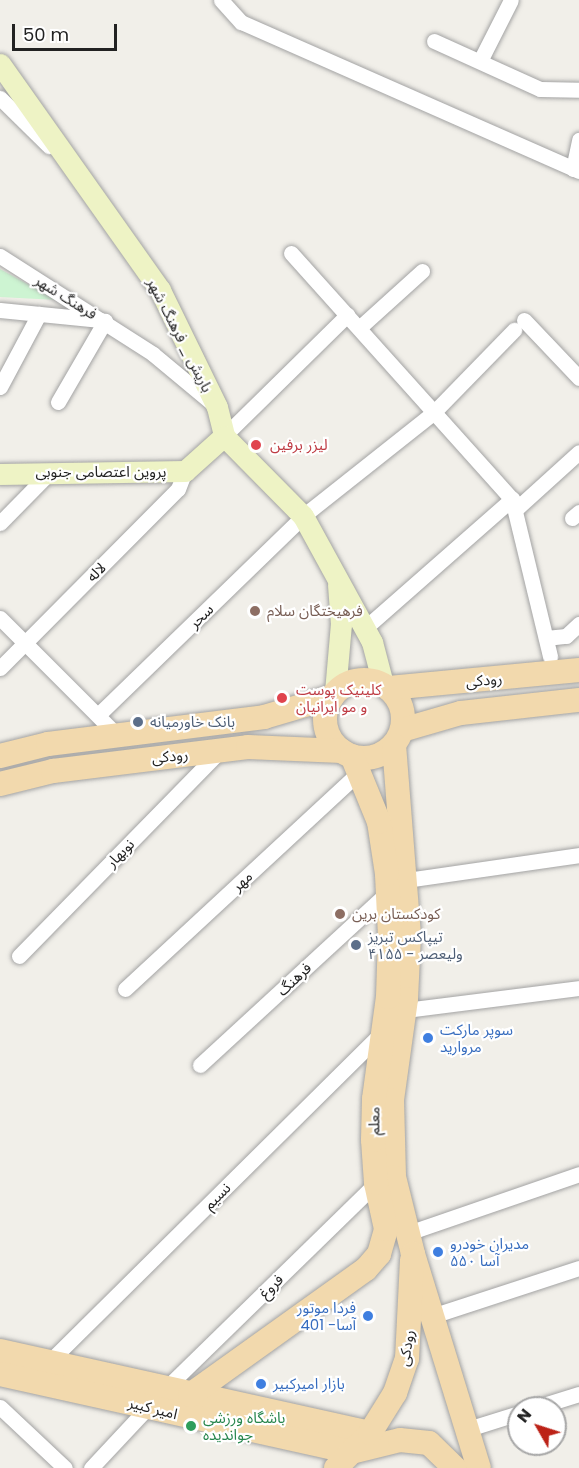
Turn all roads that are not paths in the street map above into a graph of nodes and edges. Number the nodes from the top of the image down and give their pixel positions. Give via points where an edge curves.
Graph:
1 (221, 0) edge
2 (511, 0) edge
3 (435, 41) dead end
4 (480, 61) junction
5 (0, 64) edge
6 (579, 90) edge
7 (0, 98) edge
8 (579, 140) edge
9 (73, 169) junction
10 (576, 170) edge
11 (291, 253) dead end
12 (0, 256) edge
13 (422, 271) dead end
14 (0, 310) edge
15 (39, 314) junction
16 (347, 315) junction
17 (105, 321) junction
18 (359, 328) junction
19 (579, 378) edge
20 (0, 387) edge
21 (58, 402) dead end
22 (217, 407) junction
23 (434, 412) junction
24 (224, 436) junction
25 (579, 452) edge
26 (185, 471) junction
27 (50, 472) junction
28 (0, 474) edge
29 (514, 505) junction
30 (303, 516) junction
31 (0, 523) edge
32 (337, 574) junction
33 (0, 618) edge
34 (579, 624) edge
35 (364, 628) junction
36 (546, 638) junction
37 (25, 643) junction
38 (550, 656) dead end
39 (0, 668) edge
40 (579, 670) edge
41 (386, 686) junction
42 (333, 694) junction
43 (579, 700) edge
44 (98, 715) junction
45 (116, 734) junction
46 (398, 738) junction
47 (25, 750) junction
48 (221, 750) junction
49 (0, 756) edge
50 (351, 760) junction
51 (28, 777) junction
52 (0, 784) edge
53 (579, 855) edge
54 (397, 886) junction
55 (19, 956) dead end
56 (579, 988) edge
57 (125, 989) dead end
58 (405, 1010) junction
59 (383, 1031) junction
60 (200, 1065) dead end
61 (579, 1174) edge
62 (376, 1183) junction
63 (410, 1244) junction
64 (579, 1268) edge
65 (435, 1315) junction
66 (0, 1351) edge
67 (51, 1361) junction
68 (0, 1374) edge
69 (166, 1388) junction
70 (187, 1405) junction
71 (0, 1407) edge
72 (148, 1407) junction
73 (507, 1417) edge
74 (468, 1429) junction
75 (360, 1454) edge
76 (65, 1468) edge
77 (91, 1468) edge
78 (455, 1468) edge
79 (479, 1468) edge

1 - 10 street via 242,22
2 - 4 street
3 - 4 street
4 - 6 street via 540,89
5 - 9 main road, باریش _ فرهنگ شهر
7 - 9 street
8 - 10 street
9 - 22 main road, باریش _ فرهنگ شهر via 160,290
11 - 16 street
12 - 17 street, فرهنگ شهر
13 - 18 street
14 - 15 street, فرهنگ شهر
15 - 17 street, فرهنگ شهر
15 - 20 street
16 - 18 street
16 - 24 street
17 - 21 street
17 - 22 street via 153,354
18 - 23 street
19 - 23 street, سحر via 519,325
22 - 24 main road, باریش _ فرهنگ شهر
23 - 29 street
23 - 30 street, سحر
24 - 26 main road, پروین اعتصامی جنوبی
24 - 30 main road
25 - 29 street
26 - 27 main road, پروین اعتصامی جنوبی
26 - 37 street, لاله via 178,489
27 - 28 main road, پروین اعتصامی جنوبی
27 - 31 street
29 - 35 street
29 - 36 street
30 - 32 main road
30 - 44 street, سحر
32 - 35 main road
32 - 42 main road via 341,624
33 - 37 street
34 - 36 street via 566,636
35 - 41 main road
36 - 38 street
37 - 39 street, لاله
37 - 44 street
40 - 41 main road, رودکی
41 - 42 main road via 358,680
41 - 46 main road via 401,702
42 - 45 main road, رودکى via 264,717
42 - 50 main road via 326,726
43 - 46 main road, رودکی via 461,713
44 - 45 street
45 - 47 main road, رودکى
46 - 50 main road via 379,755
46 - 54 main road, معلم
47 - 49 main road, رودکى
47 - 51 main road
48 - 50 main road, رودکى via 248,747
48 - 51 main road, رودکى via 119,761
48 - 55 street, نوبهار
50 - 54 main road, معلم via 379,822
50 - 57 street, مهر
51 - 52 main road, رودکى
53 - 54 street
54 - 58 main road, معلم via 409,935
54 - 59 main road, معلم
54 - 60 street, فرهنگ
56 - 58 street
58 - 63 main road, معلم via 392,1100 392,1139 394,1177
59 - 62 main road, معلم via 374,1099
59 - 67 street, نسیم
61 - 63 street
62 - 69 street, فروغ
62 - 70 main road, معلم via 386,1229 379,1254 366,1269
63 - 65 main road, معلم
63 - 75 main road, رودکی via 407,1359 395,1393
64 - 65 street
65 - 74 main road, معلم
66 - 67 main road, امیر کبیر
67 - 69 main road, امیر کبیر
68 - 72 main road, امیر کبیر
69 - 70 main road, امیر کبیر
70 - 72 main road, امیر کبیر
70 - 75 main road
71 - 76 street
72 - 77 street
73 - 74 street
74 - 79 main road, معلم
75 - 78 main road via 400,1440 429,1443

